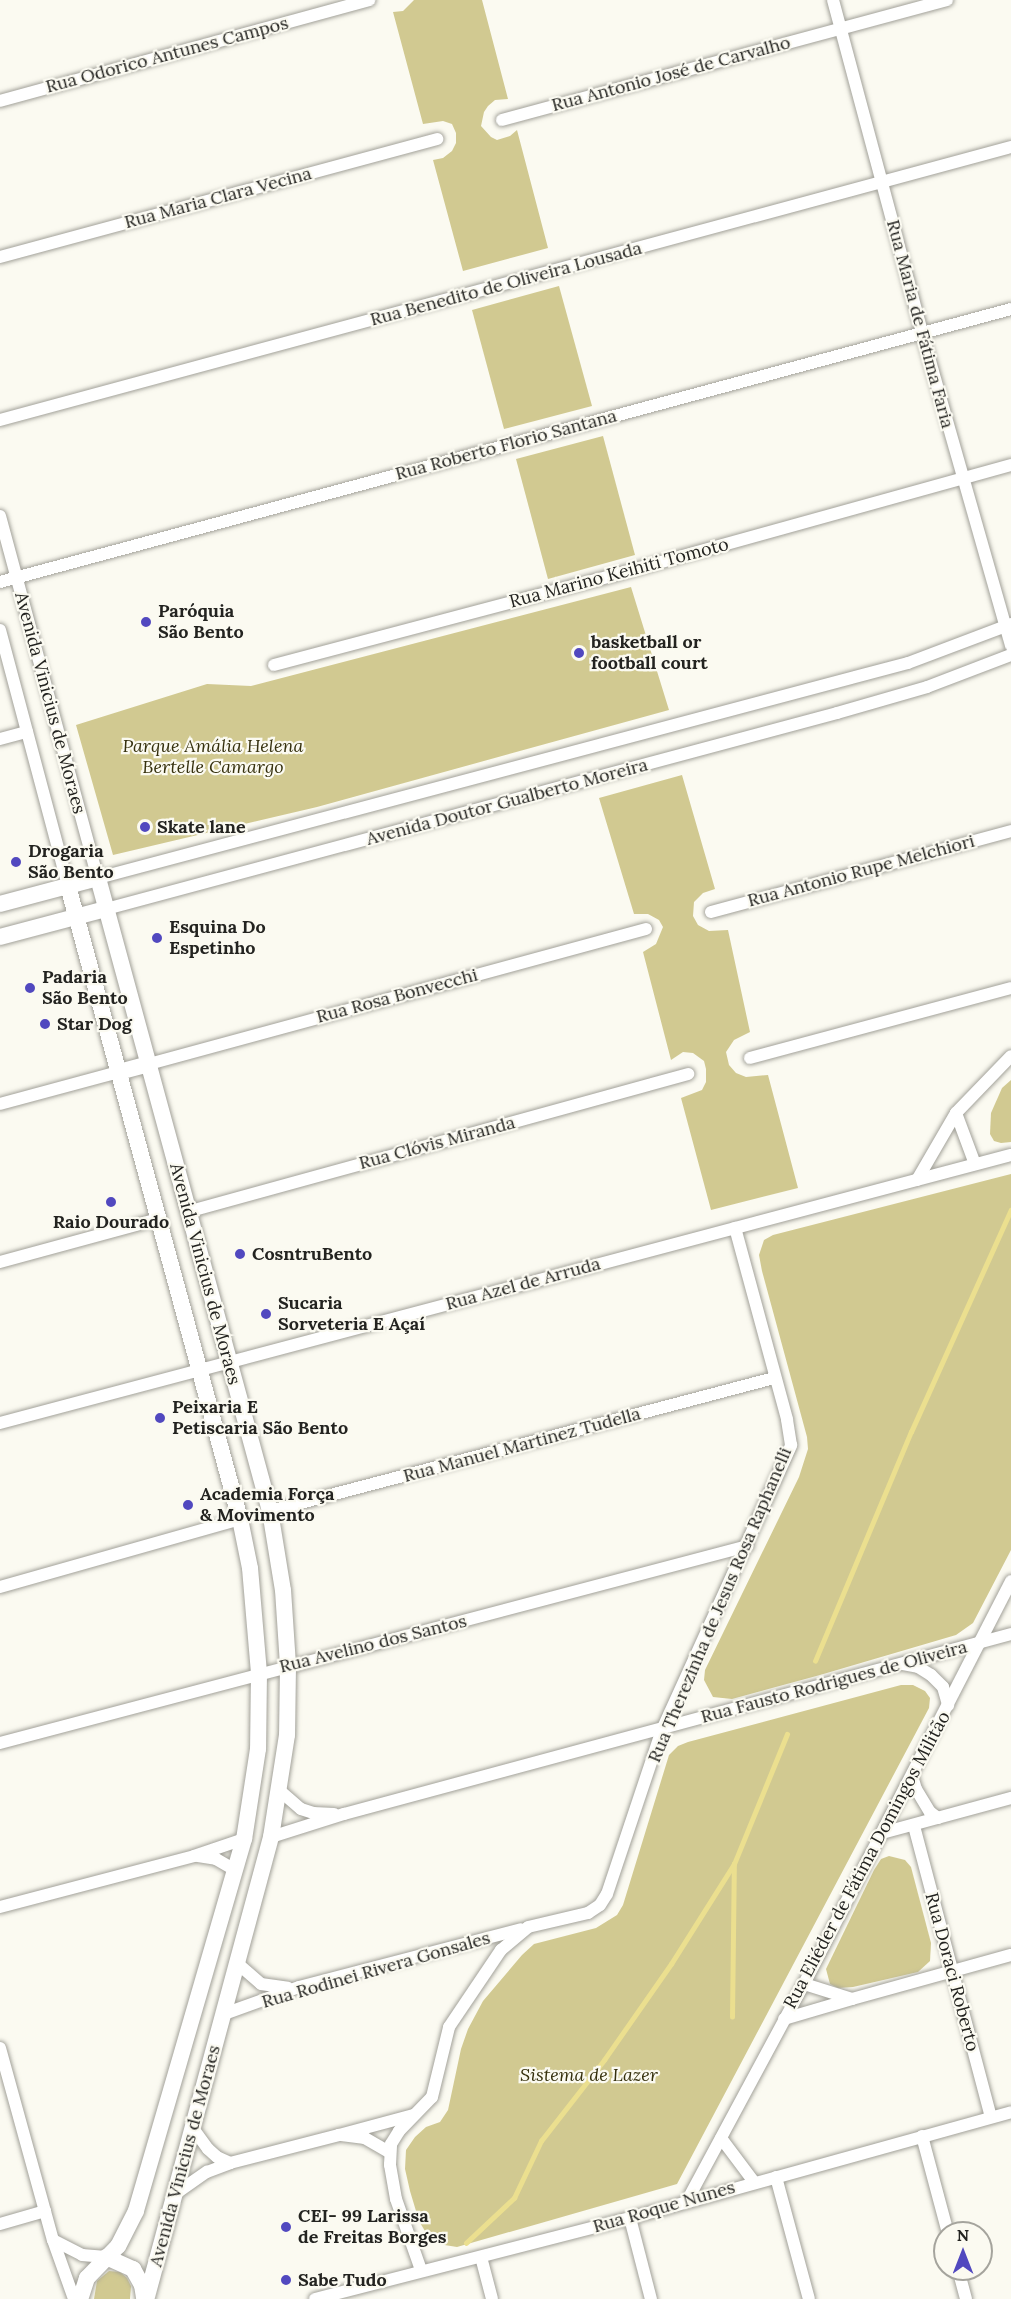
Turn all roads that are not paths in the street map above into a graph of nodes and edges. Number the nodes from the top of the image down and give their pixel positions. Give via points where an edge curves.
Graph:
1 (369, 0) edge
2 (832, 0) edge
3 (947, 0) edge
4 (841, 29) junction
5 (0, 101) edge
6 (502, 120) dead end
7 (437, 139) dead end
8 (1011, 147) edge
9 (882, 182) junction
10 (0, 257) edge
11 (1011, 309) edge
12 (922, 333) junction
13 (0, 420) edge
14 (1011, 465) edge
15 (962, 478) junction
16 (0, 516) edge
17 (17, 578) junction
18 (0, 582) edge
19 (1008, 626) edge
20 (0, 630) edge
21 (1011, 646) edge
22 (1011, 655) edge
23 (274, 665) dead end
24 (27, 732) junction
25 (0, 740) edge
26 (1011, 831) edge
27 (98, 878) junction
28 (68, 886) junction
29 (0, 904) edge
30 (106, 909) junction
31 (711, 912) dead end
32 (76, 917) junction
33 (646, 928) dead end
34 (0, 937) edge
35 (1011, 988) edge
36 (997, 992) junction
37 (1011, 993) edge
38 (1011, 1056) edge
39 (750, 1058) dead end
40 (148, 1064) junction
41 (119, 1072) junction
42 (688, 1074) dead end
43 (0, 1104) edge
44 (956, 1113) junction
45 (1011, 1155) edge
46 (975, 1164) junction
47 (917, 1180) junction
48 (187, 1212) junction
49 (158, 1219) junction
50 (735, 1228) junction
51 (0, 1262) edge
52 (229, 1361) junction
53 (198, 1369) junction
54 (774, 1378) junction
55 (0, 1424) edge
56 (270, 1511) junction
57 (240, 1520) junction
58 (747, 1546) junction
59 (1011, 1584) edge
60 (0, 1587) edge
61 (1011, 1634) edge
62 (980, 1642) junction
63 (902, 1664) junction
64 (288, 1666) junction
65 (259, 1672) junction
66 (948, 1705) junction
67 (662, 1730) junction
68 (0, 1743) edge
69 (912, 1776) junction
70 (279, 1790) junction
71 (1011, 1798) edge
72 (344, 1814) junction
73 (938, 1818) junction
74 (914, 1826) junction
75 (882, 1833) junction
76 (272, 1837) junction
77 (244, 1839) junction
78 (194, 1856) junction
79 (236, 1870) junction
80 (0, 1907) edge
81 (528, 1927) junction
82 (1011, 1955) edge
83 (237, 1964) junction
84 (950, 1971) junction
85 (804, 1984) junction
86 (299, 1988) junction
87 (852, 1999) junction
88 (195, 2006) junction
89 (224, 2014) junction
90 (784, 2019) junction
91 (0, 2048) edge
92 (2, 2066) edge
93 (1011, 2112) edge
94 (417, 2114) junction
95 (991, 2117) junction
96 (194, 2128) junction
97 (339, 2135) junction
98 (922, 2136) junction
99 (721, 2138) junction
100 (389, 2151) junction
101 (230, 2163) junction
102 (776, 2177) junction
103 (754, 2182) junction
104 (175, 2194) junction
105 (688, 2199) junction
106 (45, 2211) junction
107 (630, 2218) junction
108 (945, 2221) edge
109 (0, 2224) edge
110 (53, 2240) junction
111 (106, 2257) junction
112 (481, 2257) junction
113 (421, 2270) junction
114 (961, 2281) edge
115 (74, 2299) edge
116 (80, 2299) edge
117 (145, 2299) edge
118 (315, 2299) edge
119 (492, 2299) edge
120 (651, 2299) edge
121 (809, 2299) edge
122 (966, 2299) edge

1 - 5 street, Rua Odorico Antunes Campos
2 - 4 street, Rua Maria de Fátima Faria
3 - 4 street, Rua Antonio José de Carvalho
4 - 6 street, Rua Antonio José de Carvalho
4 - 9 street, Rua Maria de Fátima Faria
7 - 10 street, Rua Maria Clara Vecina
8 - 9 street, Rua Benedito de Oliveira Lousada
9 - 12 street, Rua Maria de Fátima Faria
9 - 13 street, Rua Benedito de Oliveira Lousada
11 - 12 street, Rua Roberto Florio Santana
12 - 15 street, Rua Maria de Fátima Faria
12 - 17 street, Rua Roberto Florio Santana
14 - 15 street, Rua Marino Keihiti Tomoto
15 - 19 street, Rua Maria de Fátima Faria
15 - 23 street, Rua Marino Keihiti Tomoto
16 - 17 street, Avenida Vinicius de Moraes
17 - 18 street, Rua Roberto Florio Santana
17 - 27 street, Avenida Vinicius de Moraes
19 - 21 street, Rua Maria de Fátima Faria
19 - 27 street, Avenida Doutor Gualberto Moreira via 908,663
20 - 24 street, Avenida Vinicius de Moraes
22 - 30 street, Avenida Doutor Gualberto Moreira via 927,687 837,713
24 - 25 street
24 - 28 street, Avenida Vinicius de Moraes
26 - 31 street, Rua Antonio Rupe Melchiori
27 - 28 main road, Avenida Doutor Gualberto Moreira
27 - 30 main road, Avenida Vinicius de Moraes
28 - 29 main road, Avenida Doutor Gualberto Moreira
28 - 32 main road, Avenida Vinicius de Moraes
30 - 32 main road, Avenida Doutor Gualberto Moreira
30 - 40 main road, Avenida Vinicius de Moraes
32 - 34 main road, Avenida Doutor Gualberto Moreira
32 - 41 main road, Avenida Vinicius de Moraes
33 - 40 street, Rua Rosa Bonvecchi
35 - 36 street
36 - 37 street
36 - 39 street
38 - 44 street
40 - 41 main road
40 - 48 main road, Avenida Vinicius de Moraes
41 - 43 street
41 - 49 main road, Avenida Vinicius de Moraes
42 - 48 street, Rua Clóvis Miranda
44 - 46 street
44 - 47 street
45 - 46 street, Rua Azel de Arruda
46 - 47 street, Rua Azel de Arruda
47 - 50 street, Rua Azel de Arruda
48 - 52 main road, Avenida Vinicius de Moraes
49 - 51 street
49 - 53 main road, Avenida Vinicius de Moraes
50 - 52 street, Rua Azel de Arruda
50 - 54 street, Rua Therezinha de Jesus Rosa Raphanelli
52 - 53 street, Rua Azel de Arruda
52 - 56 main road, Avenida Vinicius de Moraes
53 - 55 street, Rua Azel de Arruda
53 - 57 main road, Avenida Vinicius de Moraes
54 - 56 street, Rua Manuel Martinez Tudella
54 - 58 street, Rua Therezinha de Jesus Rosa Raphanelli via 791,1446
56 - 64 main road, Avenida Vinicius de Moraes via 283,1590
57 - 60 street
57 - 65 main road, Avenida Vinicius de Moraes via 250,1568
58 - 64 street, Rua Avelino dos Santos
58 - 67 street, Rua Therezinha de Jesus Rosa Raphanelli
59 - 62 street, Rua Eliéder de Fátima Domingos Militão
61 - 62 street, Rua Fausto Rodrigues de Oliveira
62 - 63 street, Rua Fausto Rodrigues de Oliveira
62 - 66 street, Rua Eliéder de Fátima Domingos Militão
63 - 66 street via 931,1675 943,1687
63 - 67 street, Rua Fausto Rodrigues de Oliveira
64 - 65 street, Rua Avelino dos Santos
64 - 70 main road, Avenida Vinicius de Moraes via 287,1735
65 - 68 street, Rua Avelino dos Santos
65 - 77 main road, Avenida Vinicius de Moraes via 258,1749
66 - 69 street, Rua Eliéder de Fátima Domingos Militão
67 - 72 street, Rua Fausto Rodrigues de Oliveira
67 - 81 street, Rua Therezinha de Jesus Rosa Raphanelli via 600,1905 588,1913
69 - 73 street via 925,1804
69 - 75 street, Rua Eliéder de Fátima Domingos Militão
70 - 72 street, Rua Fausto Rodrigues de Oliveira via 313,1813
70 - 76 main road, Avenida Vinicius de Moraes
71 - 73 street
72 - 76 street, Rua Fausto Rodrigues de Oliveira
73 - 74 street
74 - 75 street
74 - 84 street, Rua Doraci Roberto
75 - 85 street, Rua Eliéder de Fátima Domingos Militão
76 - 83 main road, Avenida Vinicius de Moraes
77 - 78 street
77 - 79 main road, Avenida Vinicius de Moraes
78 - 79 street via 216,1859
78 - 80 street
79 - 88 main road, Avenida Vinicius de Moraes
81 - 86 street, Rua Rodinei Rivera Gonsales
81 - 94 street, Rua Therezinha de Jesus Rosa Raphanelli via 497,1954 457,2014 444,2045 432,2097
82 - 84 street
83 - 86 street via 261,1984
83 - 89 main road, Avenida Vinicius de Moraes
84 - 87 street
84 - 95 street, Rua Doraci Roberto
85 - 87 street
85 - 90 street, Rua Eliéder de Fátima Domingos Militão
86 - 89 street, Rua Rodinei Rivera Gonsales
87 - 90 street
88 - 89 main road
88 - 111 main road, Avenida Vinicius de Moraes via 136,2211 123,2238
89 - 96 main road, Avenida Vinicius de Moraes
90 - 99 street, Rua Eliéder de Fátima Domingos Militão
91 - 92 street
92 - 106 street
93 - 95 street, Rua Roque Nunes
94 - 97 street
94 - 100 street, Rua Therezinha de Jesus Rosa Raphanelli via 399,2131
95 - 98 street, Rua Roque Nunes
96 - 101 street via 208,2149
96 - 104 main road, Avenida Vinicius de Moraes
97 - 100 street via 364,2138
97 - 101 street
98 - 102 street, Rua Roque Nunes
98 - 108 street
99 - 103 street
99 - 105 street, Rua Eliéder de Fátima Domingos Militão
100 - 113 street via 396,2199
101 - 104 street via 207,2172
102 - 103 street, Rua Roque Nunes
102 - 121 street
103 - 105 street, Rua Roque Nunes
104 - 117 main road, Avenida Vinicius de Moraes
105 - 107 street, Rua Roque Nunes
106 - 109 street
106 - 110 street
107 - 112 street, Rua Roque Nunes
107 - 120 street
110 - 111 street via 82,2255
110 - 115 street
111 - 116 main road, Avenida Vinicius de Moraes via 87,2278
111 - 117 main road, Avenida Vinicius de Moraes via 133,2269
112 - 113 street, Rua Roque Nunes
112 - 119 street
113 - 118 street, Rua Roque Nunes
114 - 122 street

